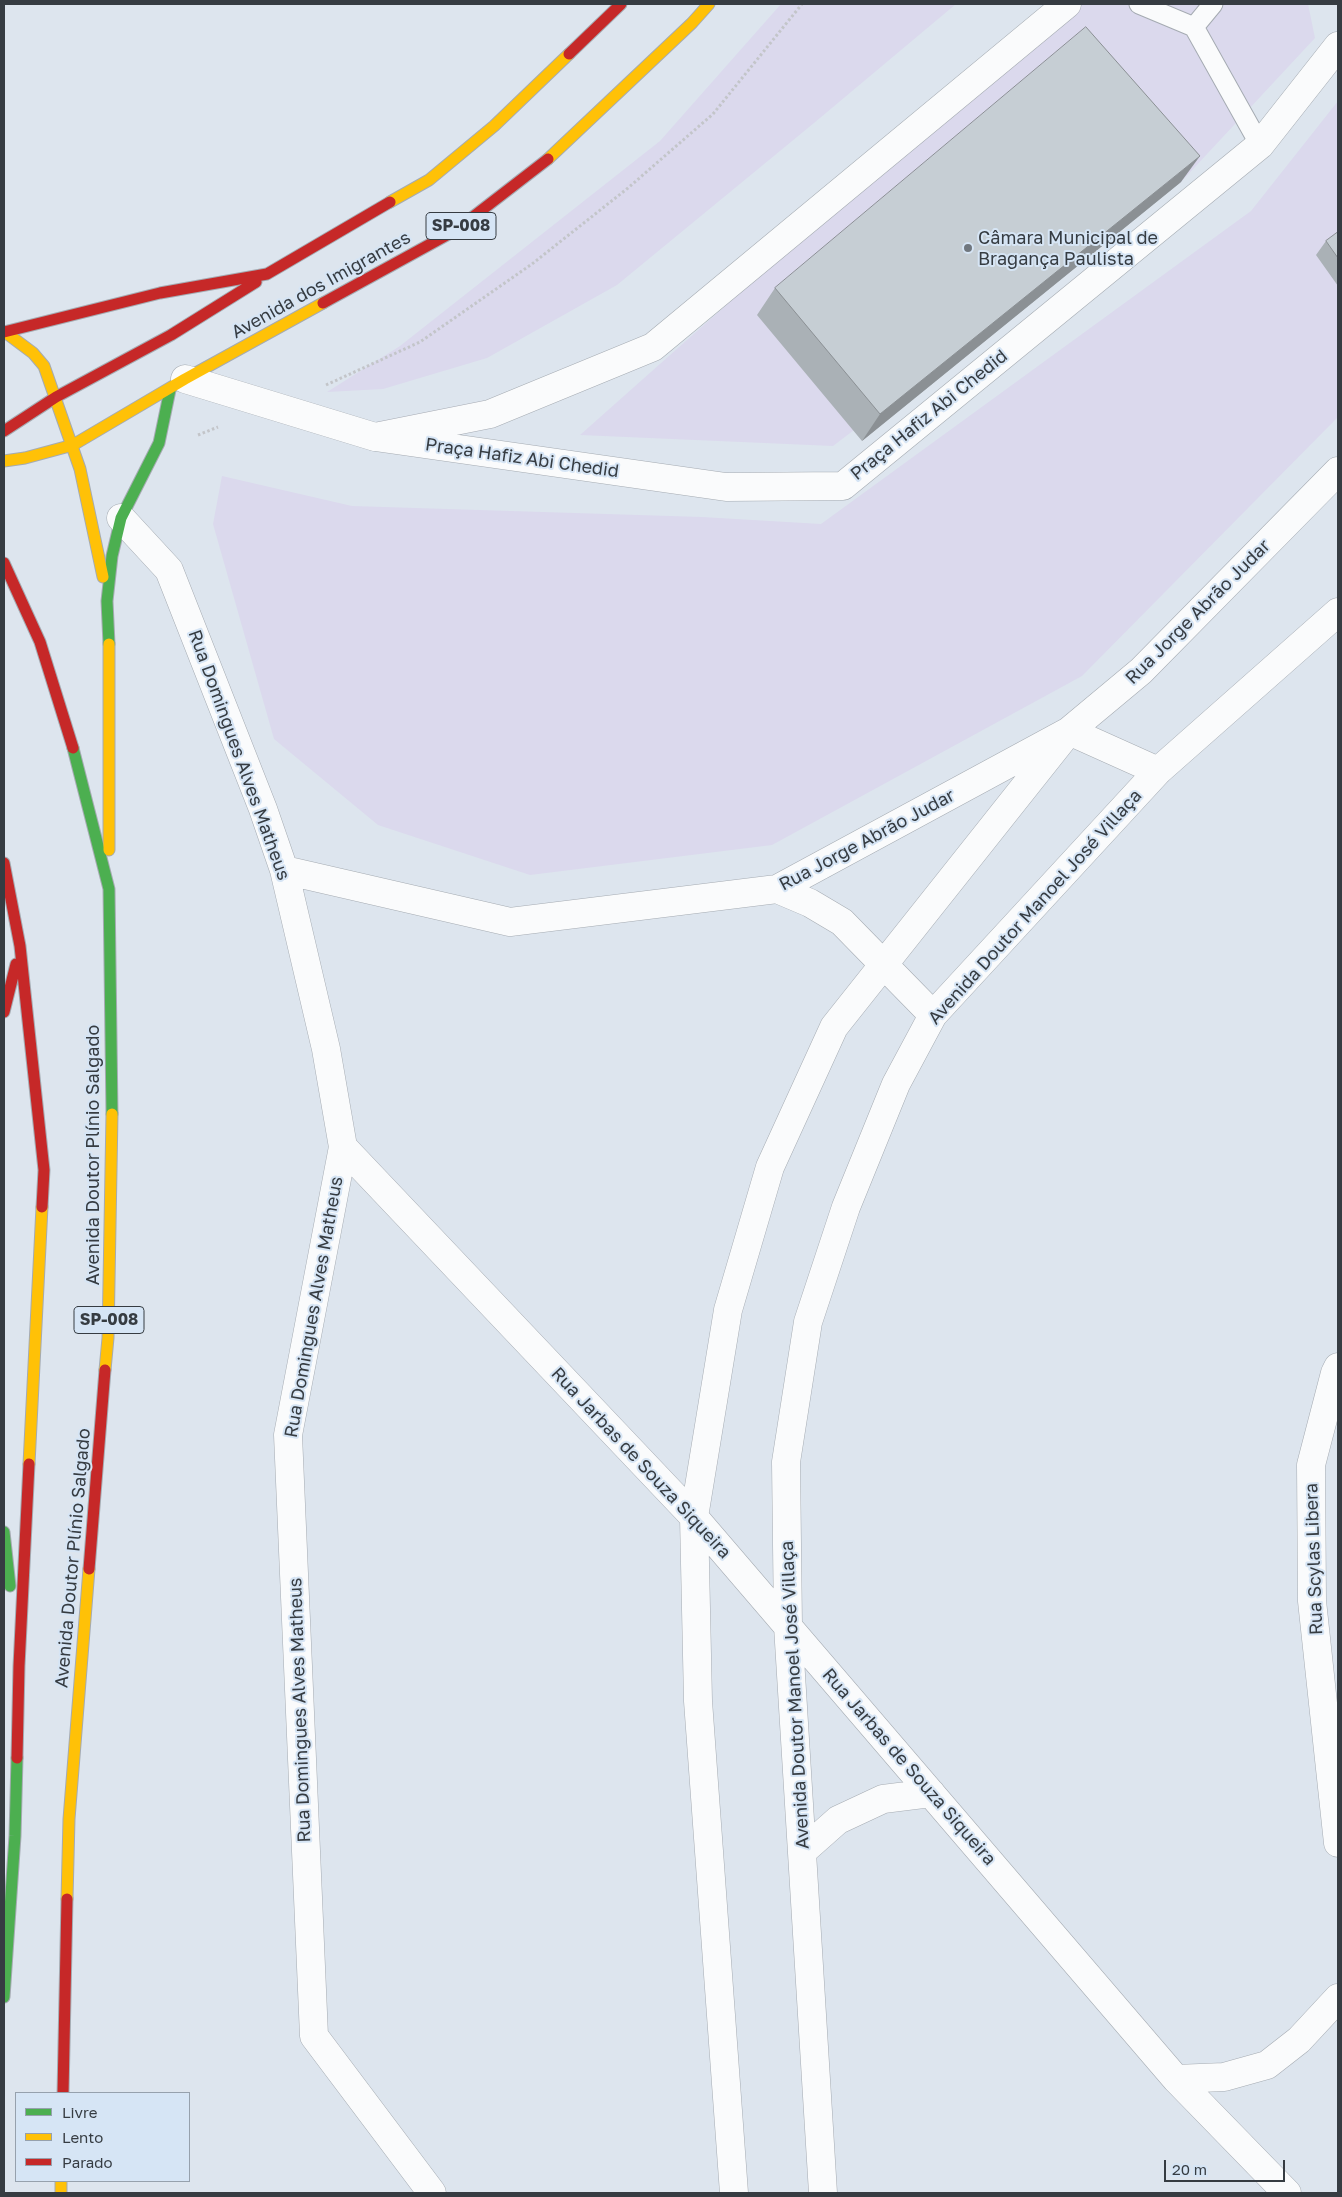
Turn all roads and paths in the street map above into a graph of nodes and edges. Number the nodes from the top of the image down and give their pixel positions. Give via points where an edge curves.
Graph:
1 (621, 4) edge
2 (710, 4) edge
3 (802, 4) edge
4 (1067, 4) edge
5 (1139, 4) edge
6 (1213, 4) edge
7 (1194, 27) junction
8 (1338, 46) edge
9 (1260, 145) junction
10 (267, 274) junction
11 (4, 332) edge
12 (178, 384) junction
13 (56, 397) junction
14 (275, 407) junction
15 (223, 426) dead end
16 (4, 430) edge
17 (375, 436) junction
18 (159, 443) junction
19 (73, 445) junction
20 (4, 461) edge
21 (1338, 471) edge
22 (121, 518) junction
23 (4, 563) edge
24 (107, 601) junction
25 (1338, 612) edge
26 (1069, 731) junction
27 (1158, 771) junction
28 (4, 863) edge
29 (284, 870) junction
30 (109, 889) junction
31 (777, 889) junction
32 (20, 946) junction
33 (883, 964) junction
34 (4, 1012) edge
35 (933, 1015) junction
36 (343, 1147) junction
37 (1338, 1367) edge
38 (694, 1517) junction
39 (4, 1532) edge
40 (788, 1626) junction
41 (19, 1666) junction
42 (931, 1793) junction
43 (1338, 1843) edge
44 (803, 1851) junction
45 (4, 1997) edge
46 (1338, 1998) edge
47 (1176, 2079) junction
48 (63, 2092) edge
49 (432, 2193) edge
50 (734, 2193) edge
51 (823, 2193) edge
52 (1287, 2193) edge

1 - 10 main road, Avenida dos Imigrantes via 494,126 429,180
2 - 12 main road, Avenida dos Imigrantes / SP-008 via 556,153 456,230
3 - 14 path via 713,114 628,188 532,264 420,342
4 - 17 street, Praça Hafiz Abi Chedid via 653,347 490,414
5 - 7 lane
6 - 7 lane
7 - 9 lane
8 - 9 street, Praça Hafiz Abi Chedid
9 - 17 street, Praça Hafiz Abi Chedid via 843,486 726,487
10 - 11 main road, Avenida dos Imigrantes via 160,294
10 - 13 main road via 171,335
11 - 13 main road via 44,366
12 - 14 street, Praça Hafiz Abi Chedid
12 - 18 main road
12 - 19 main road, Avenida dos Imigrantes / SP-008
13 - 16 main road
13 - 19 main road
14 - 17 street, Praça Hafiz Abi Chedid
15 - 18 path
18 - 22 main road
19 - 20 main road, Avenida dos Imigrantes / SP-008
19 - 24 main road via 100,556
21 - 26 street, Rua Jorge Abrão Judar via 1142,671
22 - 24 main road via 112,556
22 - 29 street, Rua Domingues Alves Matheus via 168,570
23 - 30 main road, Avenida Doutor Plínio Salgado / SP-008 via 40,642 72,743
24 - 30 main road via 110,660
25 - 27 street, Avenida Doutor Manoel José Villaça
26 - 27 street
26 - 31 street, Rua Jorge Abrão Judar
26 - 33 street
27 - 35 street, Avenida Doutor Manoel José Villaça
28 - 32 main road
29 - 31 street, Rua Jorge Abrão Judar via 510,922
29 - 36 street, Rua Domingues Alves Matheus via 326,1049
30 - 48 main road, Avenida Doutor Plínio Salgado / SP-008 via 112,1136 108,1338 69,1819
31 - 33 street via 842,922
32 - 34 main road
32 - 41 main road via 44,1170
33 - 35 street
33 - 38 street via 834,1027 770,1167 728,1310
35 - 40 street, Avenida Doutor Manoel José Villaça via 896,1084 846,1207 808,1322 786,1462
36 - 38 street, Rua Jarbas de Souza Siqueira
36 - 49 street, Rua Domingues Alves Matheus via 288,1435 314,2036
37 - 43 street, Rua Scylas Libera via 1312,1465 1312,1601
38 - 40 street, Rua Jarbas de Souza Siqueira
38 - 50 street via 698,1701
39 - 41 main road
40 - 42 street, Rua Jarbas de Souza Siqueira
40 - 44 street, Avenida Doutor Manoel José Villaça
41 - 45 main road via 15,1836
42 - 44 street via 883,1799 838,1820
42 - 47 street, Rua Jarbas de Souza Siqueira
44 - 51 street, Avenida Doutor Manoel José Villaça
46 - 47 street via 1299,2040 1267,2065 1224,2077
47 - 52 street, Rua Jarbas de Souza Siqueira

